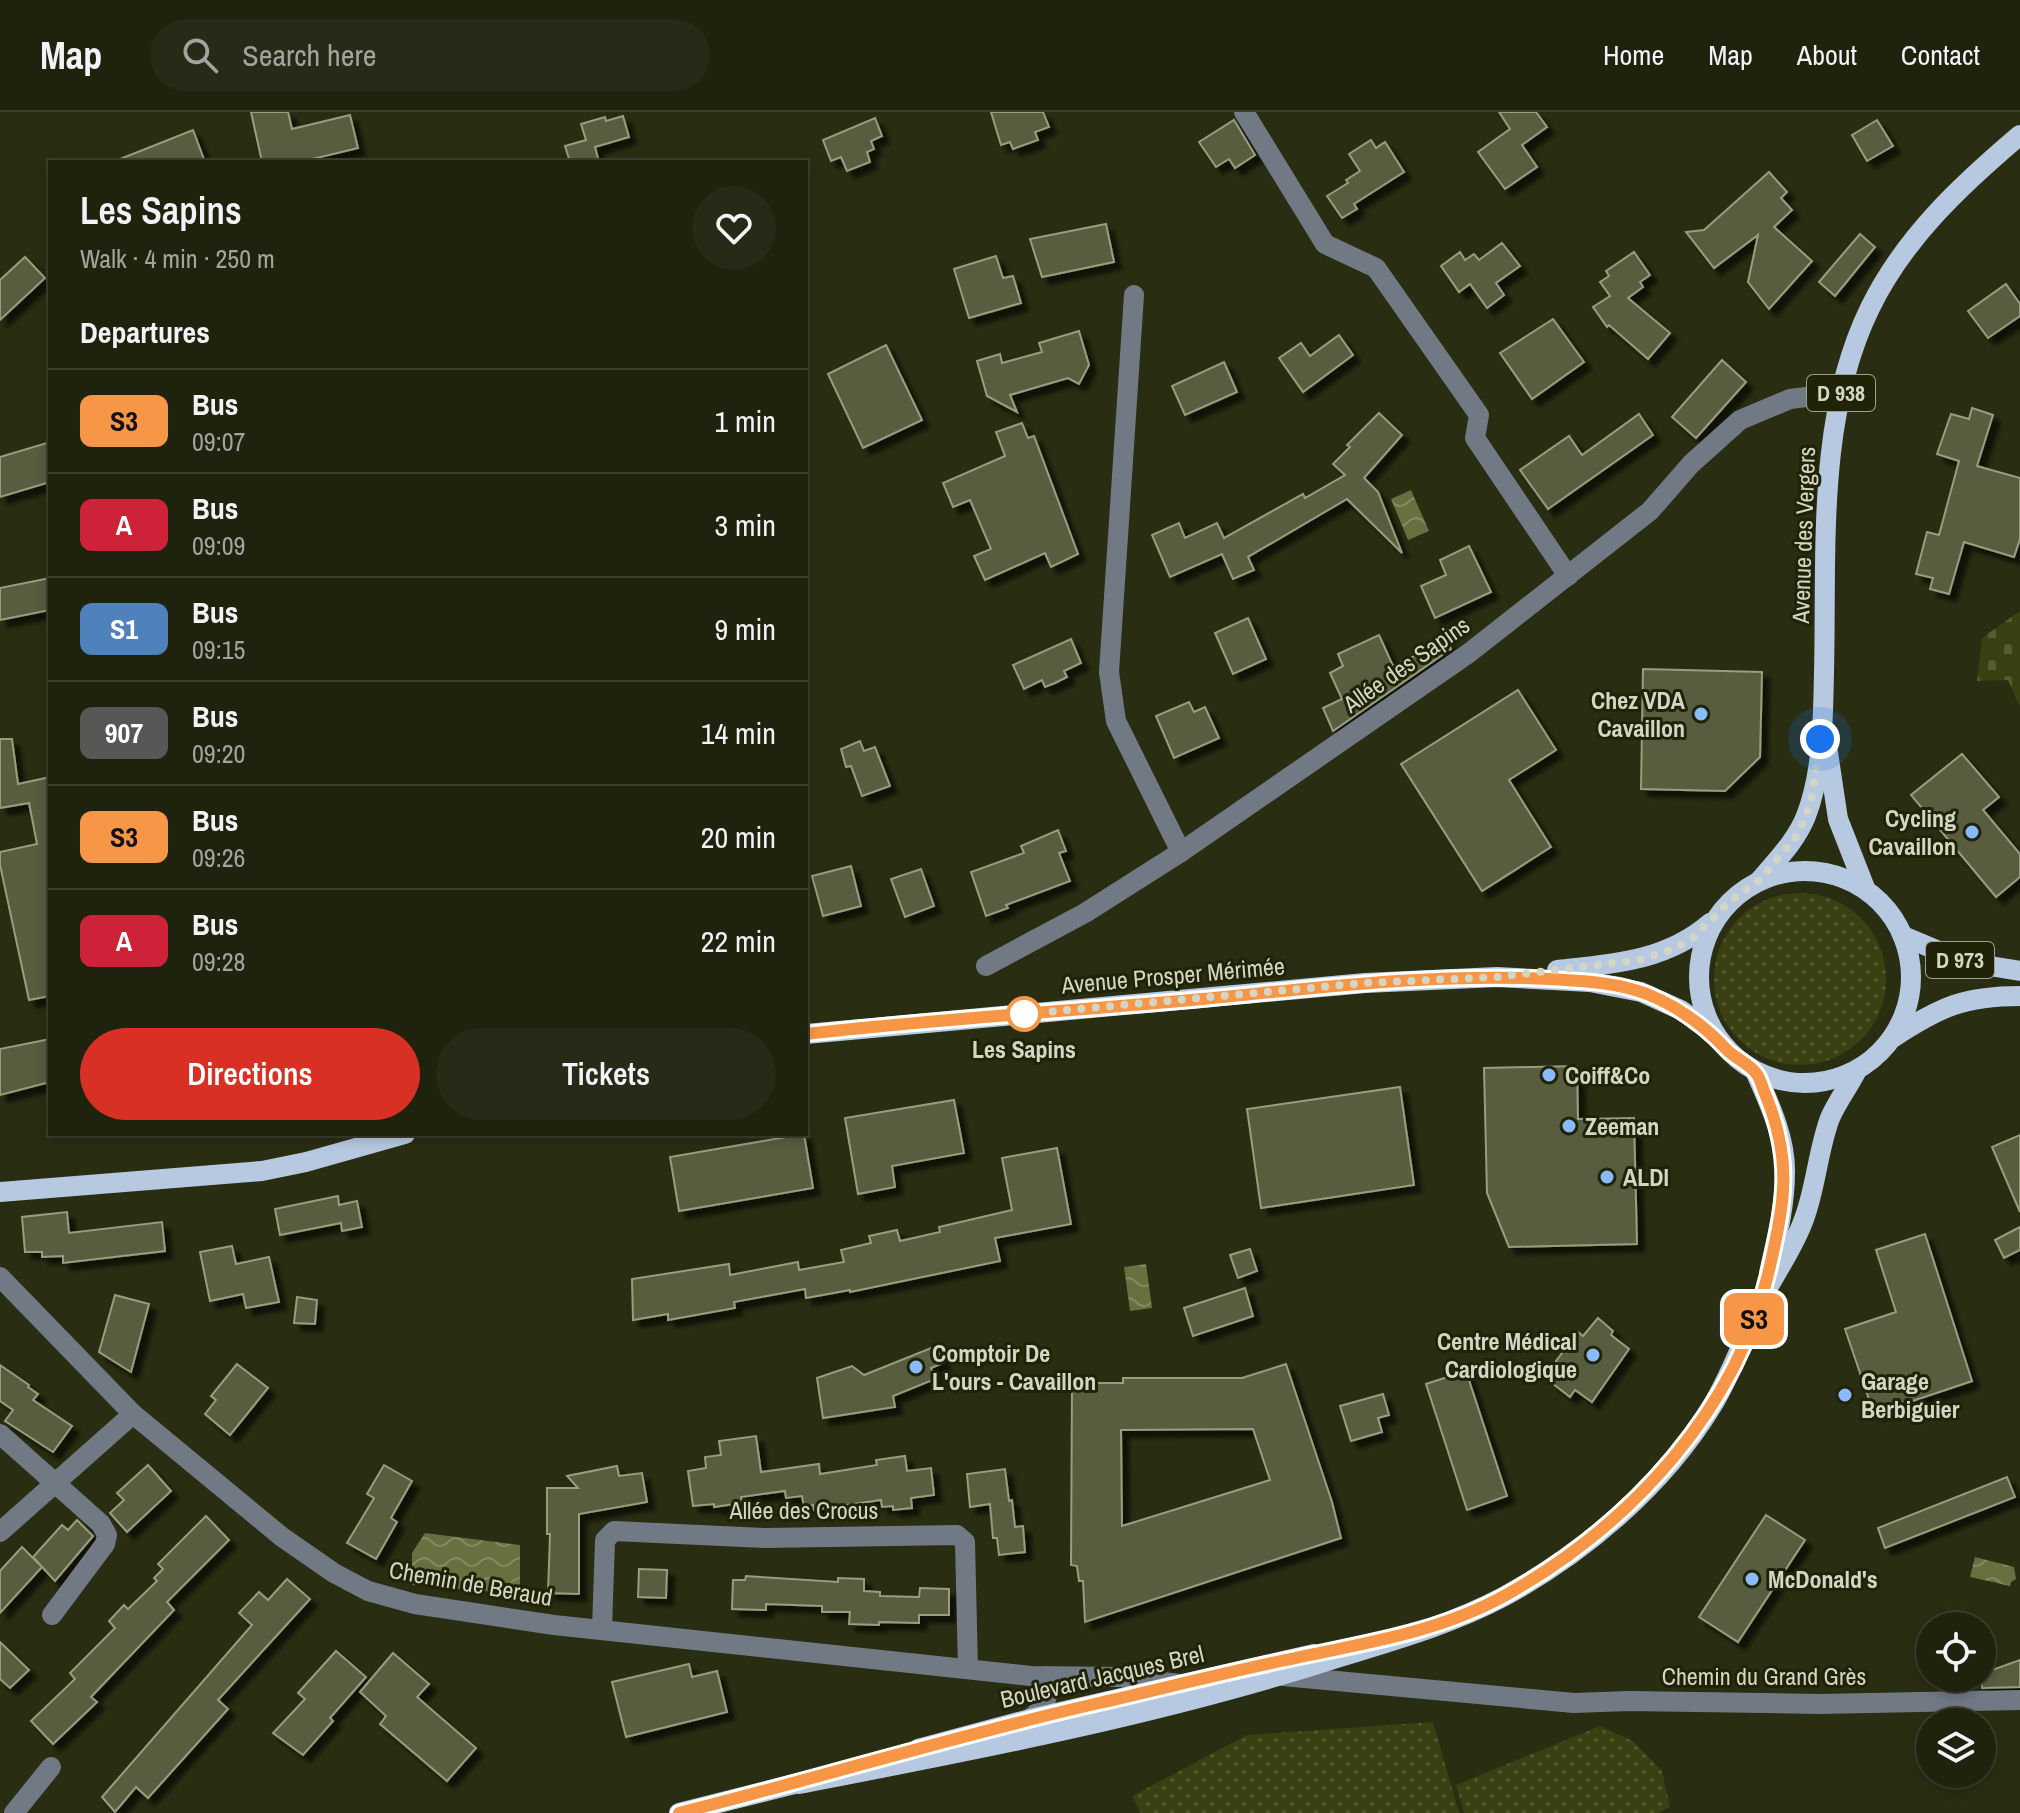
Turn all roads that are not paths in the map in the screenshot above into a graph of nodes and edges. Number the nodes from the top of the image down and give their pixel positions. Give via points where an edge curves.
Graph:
1 (1244, 112) edge
2 (2020, 135) edge
3 (1134, 295) dead end
4 (1839, 400) junction
5 (1568, 576) junction
6 (1823, 713) junction
7 (1181, 852) junction
8 (1760, 880) junction
9 (1865, 888) junction
10 (1717, 917) junction
11 (1903, 936) junction
12 (986, 966) dead end
13 (2020, 971) edge
14 (1497, 977) junction
15 (2020, 996) edge
16 (808, 1034) edge
17 (1714, 1034) junction
18 (1891, 1040) junction
19 (1857, 1070) junction
20 (1755, 1071) junction
21 (398, 1136) edge
22 (0, 1192) edge
23 (0, 1277) edge
24 (1764, 1296) junction
25 (133, 1414) junction
26 (0, 1434) edge
27 (57, 1483) junction
28 (0, 1532) edge
29 (52, 1615) dead end
30 (602, 1629) junction
31 (1420, 1632) junction
32 (968, 1669) junction
33 (1047, 1676) junction
34 (1283, 1676) junction
35 (1184, 1684) junction
36 (2020, 1700) edge
37 (1030, 1719) junction
38 (51, 1767) dead end
39 (799, 1784) junction
40 (14, 1813) edge
41 (679, 1813) edge

1 - 5 street via 1325,244 1376,268 1410,316 1479,415 1475,438
2 - 4 main road, Avenue des Vergers / D 938 via 1936,212 1899,258 1870,308
3 - 7 street via 1109,672 1116,721
4 - 5 street, Allée des Sapins via 1790,399 1740,420 1650,511
4 - 6 main road, Avenue des Vergers / D 938 via 1830,448
5 - 7 street, Allée des Sapins via 1469,653
6 - 8 main road, Avenue des Vergers / D 938 via 1806,816 1796,837
6 - 9 main road, Avenue des Vergers / D 938 via 1832,795
7 - 12 street, Allée des Sapins via 1085,913
8 - 9 main road, D 938 via 1802,870 1846,878
8 - 10 main road, D 938
9 - 11 main road, D 938
10 - 14 main road, Avenue Prosper Mérimée via 1693,938 1640,960
10 - 17 main road, D 938 via 1698,975
11 - 13 main road, D 973 via 1965,962
11 - 18 main road, D 938 via 1910,957 1910,989
14 - 16 main road, Avenue Prosper Mérimée via 1365,983
14 - 17 main road, Avenue Prosper Mérimée via 1590,982 1641,992 1681,1010
15 - 18 main road, D 973 via 1963,1001 1933,1012
17 - 20 main road, D 938
18 - 19 main road, D 938
19 - 20 main road, D 938 via 1806,1083
19 - 24 main road, Boulevard Jacques Brel / D 938 via 1830,1118 1802,1226
20 - 24 main road, Boulevard Jacques Brel / D 938 via 1782,1144 1785,1173
21 - 22 main road via 262,1171
23 - 25 street, Chemin de Beraud
24 - 31 main road, Boulevard Jacques Brel / D 938 via 1730,1374 1691,1437 1617,1515 1552,1567 1506,1595
25 - 27 street
25 - 30 street, Chemin de Beraud via 282,1537 368,1591 452,1611
26 - 27 street
27 - 28 street
27 - 29 street via 107,1535
30 - 32 street, Chemin de Beraud
30 - 32 street, Allée des Crocus via 605,1540 614,1531 765,1538 957,1535 965,1542
31 - 34 main road, Boulevard Jacques Brel / D 938
31 - 35 main road, Boulevard Jacques Brel / D 938
32 - 33 street, Chemin de Beraud
33 - 35 street, Chemin de Beraud
33 - 37 street via 1048,1699
34 - 36 street, Chemin du Grand Grès via 1574,1703
34 - 39 main road, Boulevard Jacques Brel / D 938
35 - 37 main road, Boulevard Jacques Brel / D 938
37 - 39 main road, Boulevard Jacques Brel / D 938
38 - 40 street
39 - 41 main road, Boulevard Jacques Brel / D 938

